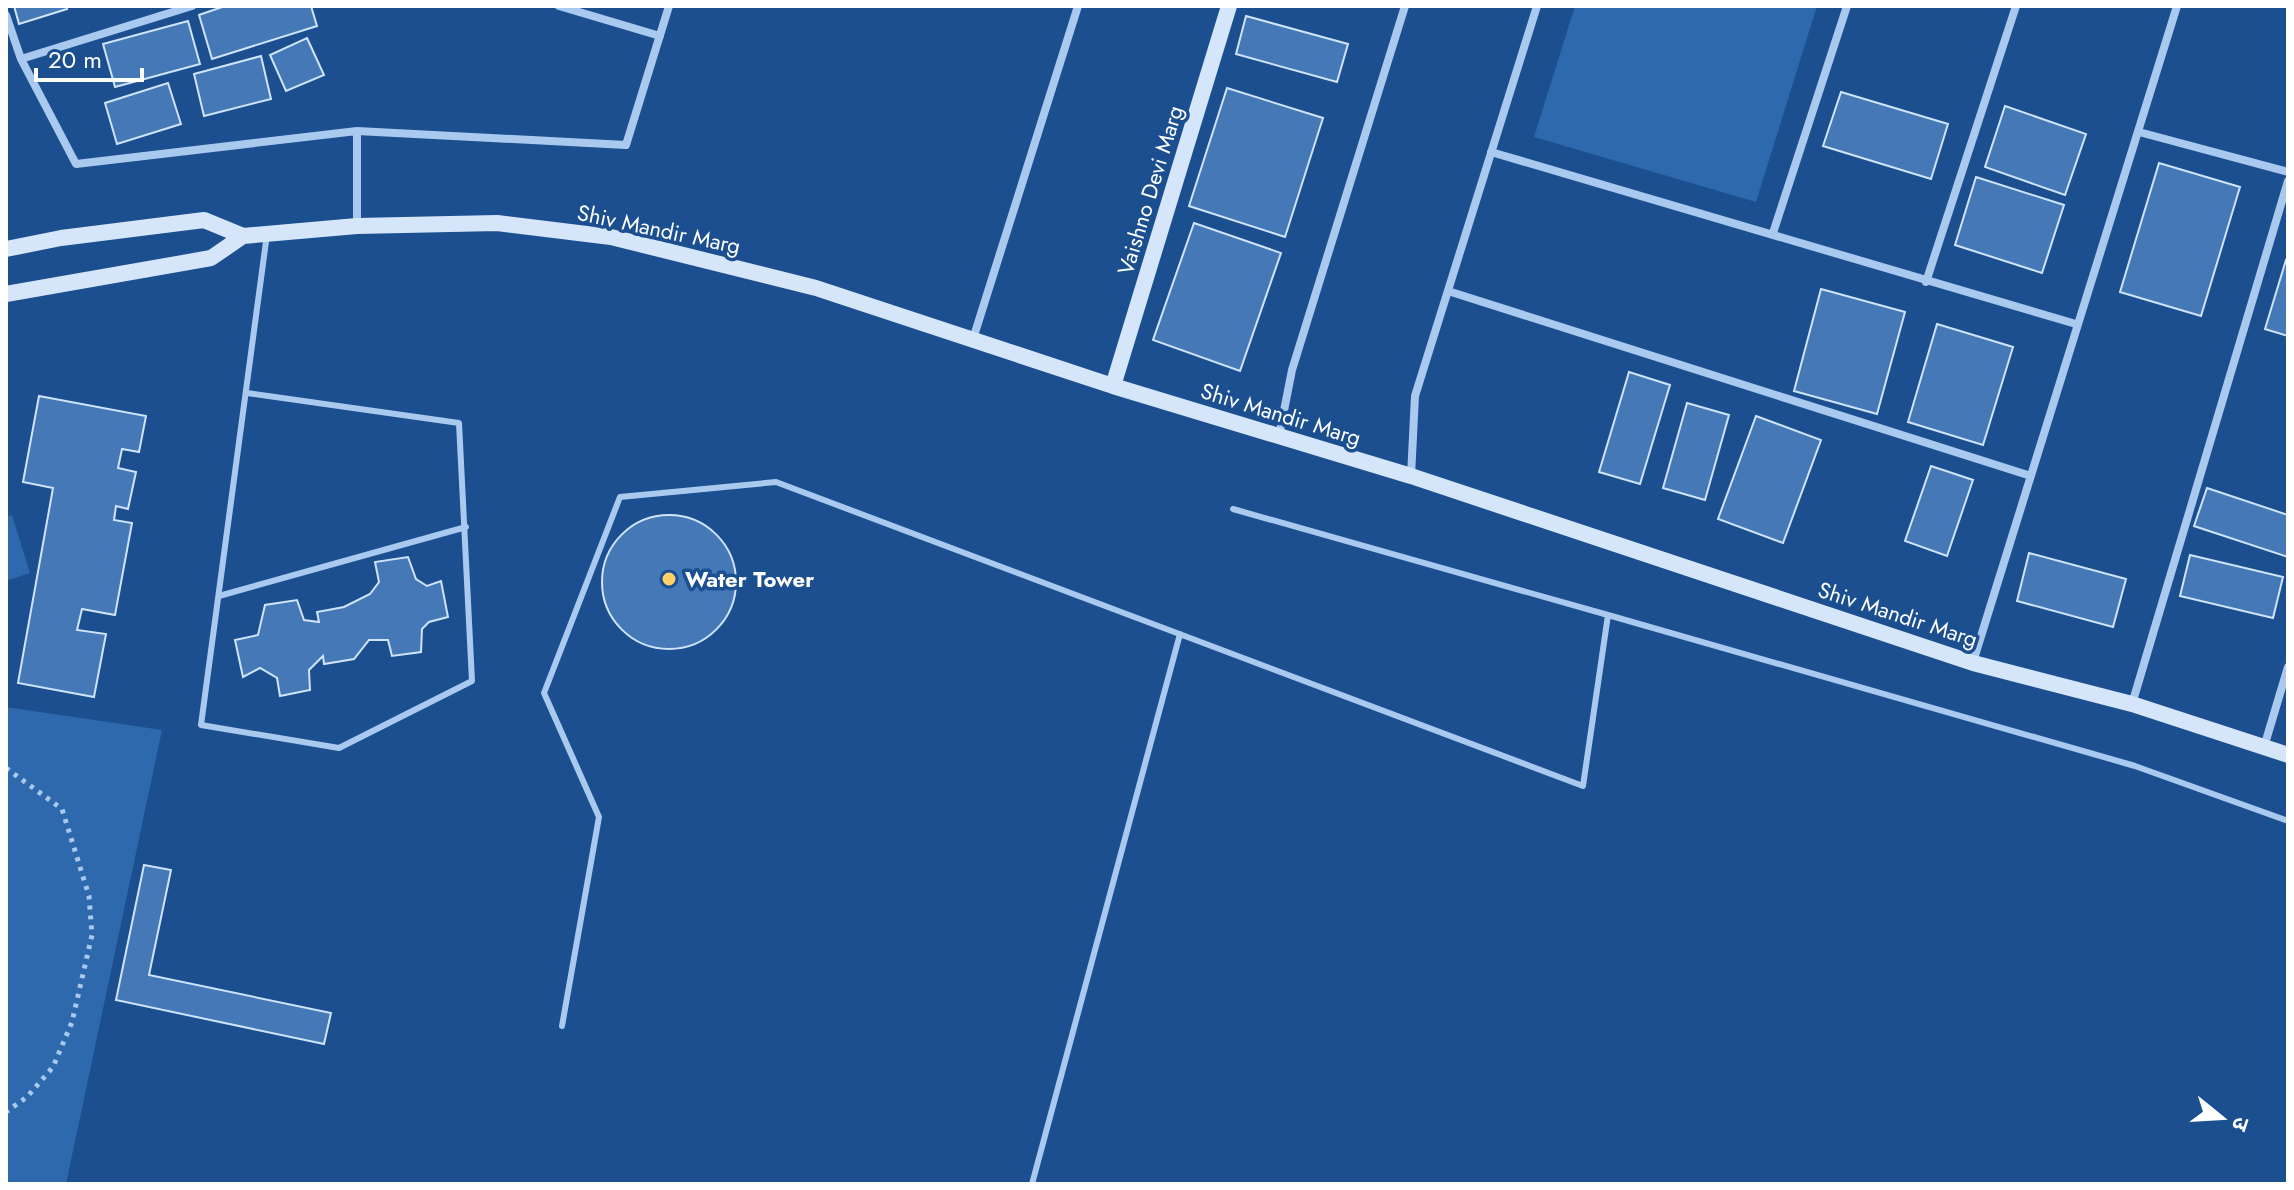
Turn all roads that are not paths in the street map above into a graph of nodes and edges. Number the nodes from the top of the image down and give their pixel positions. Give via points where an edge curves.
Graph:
1 (192, 6) edge
2 (559, 6) edge
3 (669, 6) edge
4 (1078, 6) edge
5 (1229, 6) edge
6 (1405, 6) edge
7 (1537, 6) edge
8 (1847, 6) edge
9 (2016, 6) edge
10 (2177, 6) edge
11 (6, 15) edge
12 (660, 36) junction
13 (21, 59) junction
14 (357, 131) junction
15 (2139, 132) junction
16 (1491, 152) junction
17 (2288, 172) edge
18 (2288, 181) edge
19 (357, 226) junction
20 (268, 233) junction
21 (1773, 233) junction
22 (243, 236) junction
23 (6, 249) edge
24 (1926, 282) junction
25 (1448, 291) junction
26 (6, 294) edge
27 (2076, 324) junction
28 (973, 339) junction
29 (1113, 386) junction
30 (247, 393) junction
31 (1279, 436) junction
32 (1411, 476) junction
33 (2031, 476) junction
34 (1233, 509) dead end
35 (466, 527) junction
36 (219, 596) junction
37 (1608, 615) junction
38 (1180, 634) junction
39 (1973, 663) junction
40 (2288, 667) edge
41 (2132, 704) junction
42 (2264, 749) junction
43 (2288, 755) edge
44 (2288, 821) edge
45 (562, 1026) dead end
46 (1032, 1184) edge

1 - 13 street
2 - 12 street
3 - 12 street
4 - 28 street
5 - 29 street, Vaishno Devi Marg
6 - 31 street via 1292,370
7 - 16 street
8 - 21 street
9 - 24 street
10 - 15 street
11 - 13 street
12 - 14 street via 626,145
13 - 14 street via 76,164
14 - 19 street
15 - 17 street
15 - 27 street
16 - 21 street
16 - 25 street
18 - 41 street
19 - 20 street, Shiv Mandir Marg
19 - 28 street, Shiv Mandir Marg via 497,223 611,237 816,288
20 - 22 street, Shiv Mandir Marg
20 - 30 lane
21 - 24 street
22 - 23 street, Shiv Mandir Marg via 204,220
22 - 26 street, Shiv Mandir Marg via 211,258
24 - 27 street
25 - 32 street via 1415,396
25 - 33 street
27 - 33 street
28 - 29 street, Shiv Mandir Marg
29 - 31 street, Shiv Mandir Marg
30 - 35 lane via 459,423
30 - 36 lane
31 - 32 street, Shiv Mandir Marg
32 - 39 street, Shiv Mandir Marg
33 - 39 street
34 - 37 lane
35 - 36 lane
35 - 36 lane via 472,681 339,748 201,725
37 - 38 lane via 1583,786
37 - 44 lane via 2135,766
38 - 45 lane via 776,482 620,497 544,693 599,817
38 - 46 lane
39 - 41 street, Shiv Mandir Marg
40 - 42 street
41 - 42 street, Shiv Mandir Marg
42 - 43 street, Shiv Mandir Marg

